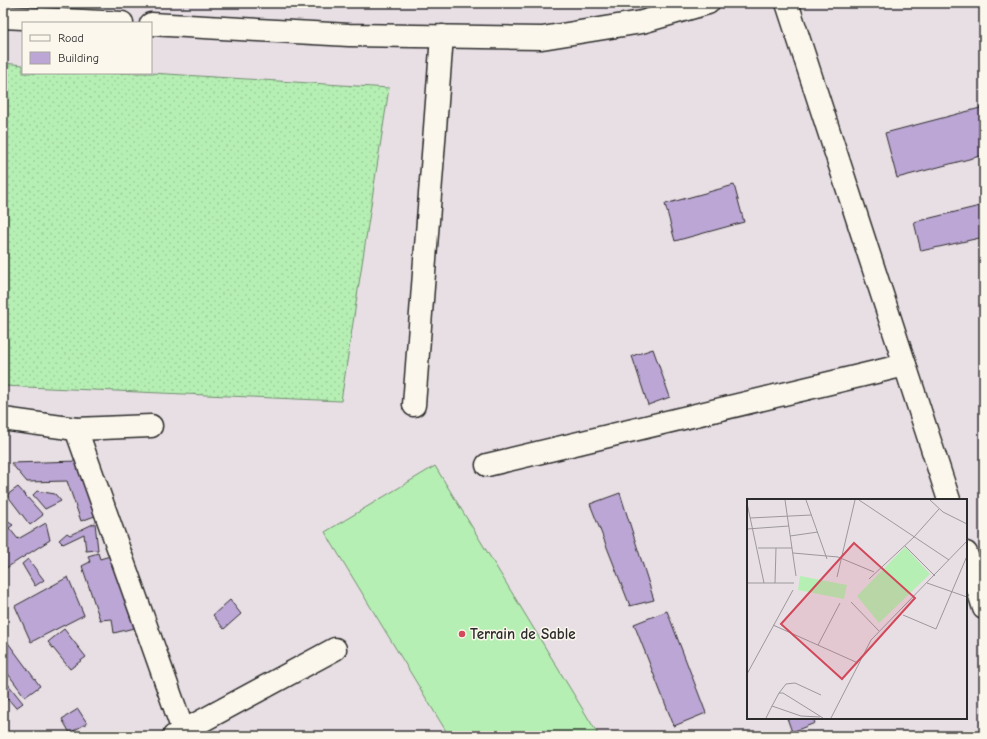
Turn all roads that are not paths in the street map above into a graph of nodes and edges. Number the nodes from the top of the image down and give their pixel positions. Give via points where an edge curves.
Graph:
1 (708, 3) edge
2 (788, 3) edge
3 (3, 17) edge
4 (102, 22) edge
5 (152, 24) edge
6 (442, 36) junction
7 (905, 365) junction
8 (414, 405) dead end
9 (3, 419) edge
10 (150, 426) dead end
11 (76, 429) junction
12 (487, 465) dead end
13 (949, 499) edge
14 (967, 556) edge
15 (984, 608) edge
16 (335, 649) dead end
17 (181, 734) edge

1 - 6 street via 642,22 542,38
2 - 7 street
3 - 4 street
5 - 6 street via 349,35
6 - 8 street
7 - 12 street
7 - 13 street
9 - 11 street
10 - 11 street
11 - 17 street
14 - 15 street
16 - 17 street

